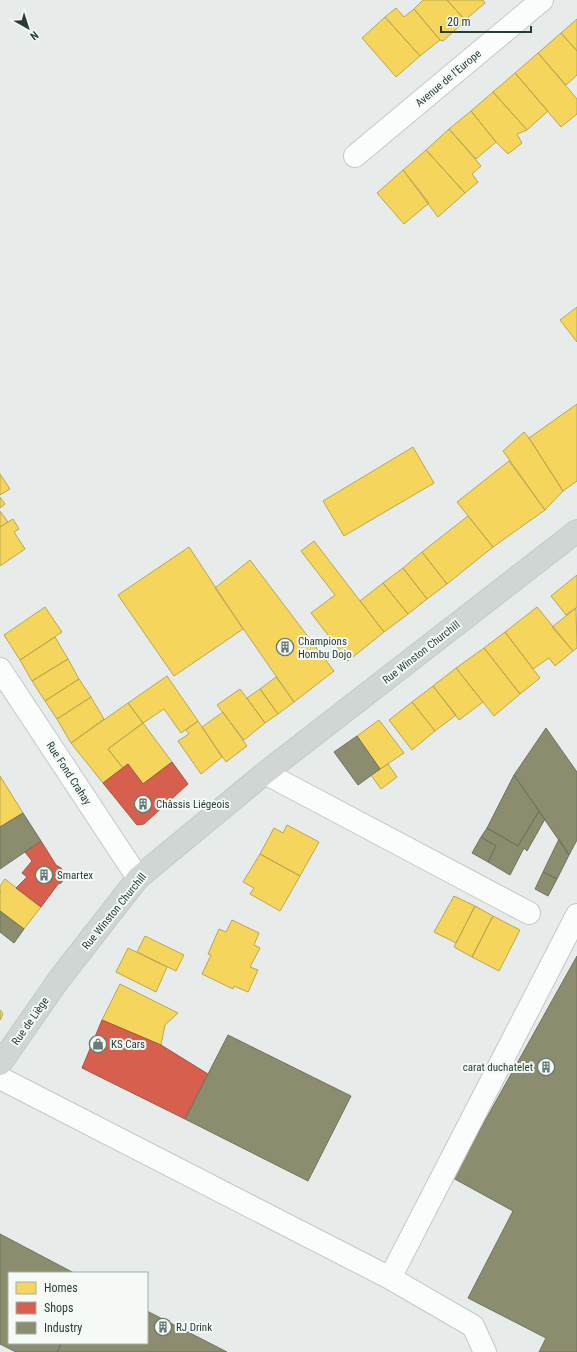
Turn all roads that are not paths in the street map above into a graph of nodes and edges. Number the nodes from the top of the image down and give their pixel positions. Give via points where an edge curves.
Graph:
1 (542, 0) edge
2 (355, 156) dead end
3 (577, 531) edge
4 (0, 669) edge
5 (265, 773) junction
6 (138, 878) junction
7 (529, 913) dead end
8 (577, 915) edge
9 (60, 978) joint
10 (0, 1064) edge
11 (0, 1078) edge
12 (390, 1278) junction
13 (485, 1352) edge

1 - 2 street, Avenue de l'Europe
3 - 5 main road, Rue Winston Churchill
4 - 6 street, Rue Fond Crahay
5 - 6 main road, Rue Winston Churchill
5 - 7 street
6 - 9 main road, Rue Winston Churchill
8 - 12 street
9 - 10 main road, Rue de Liège
11 - 12 street
12 - 13 street via 473,1326

